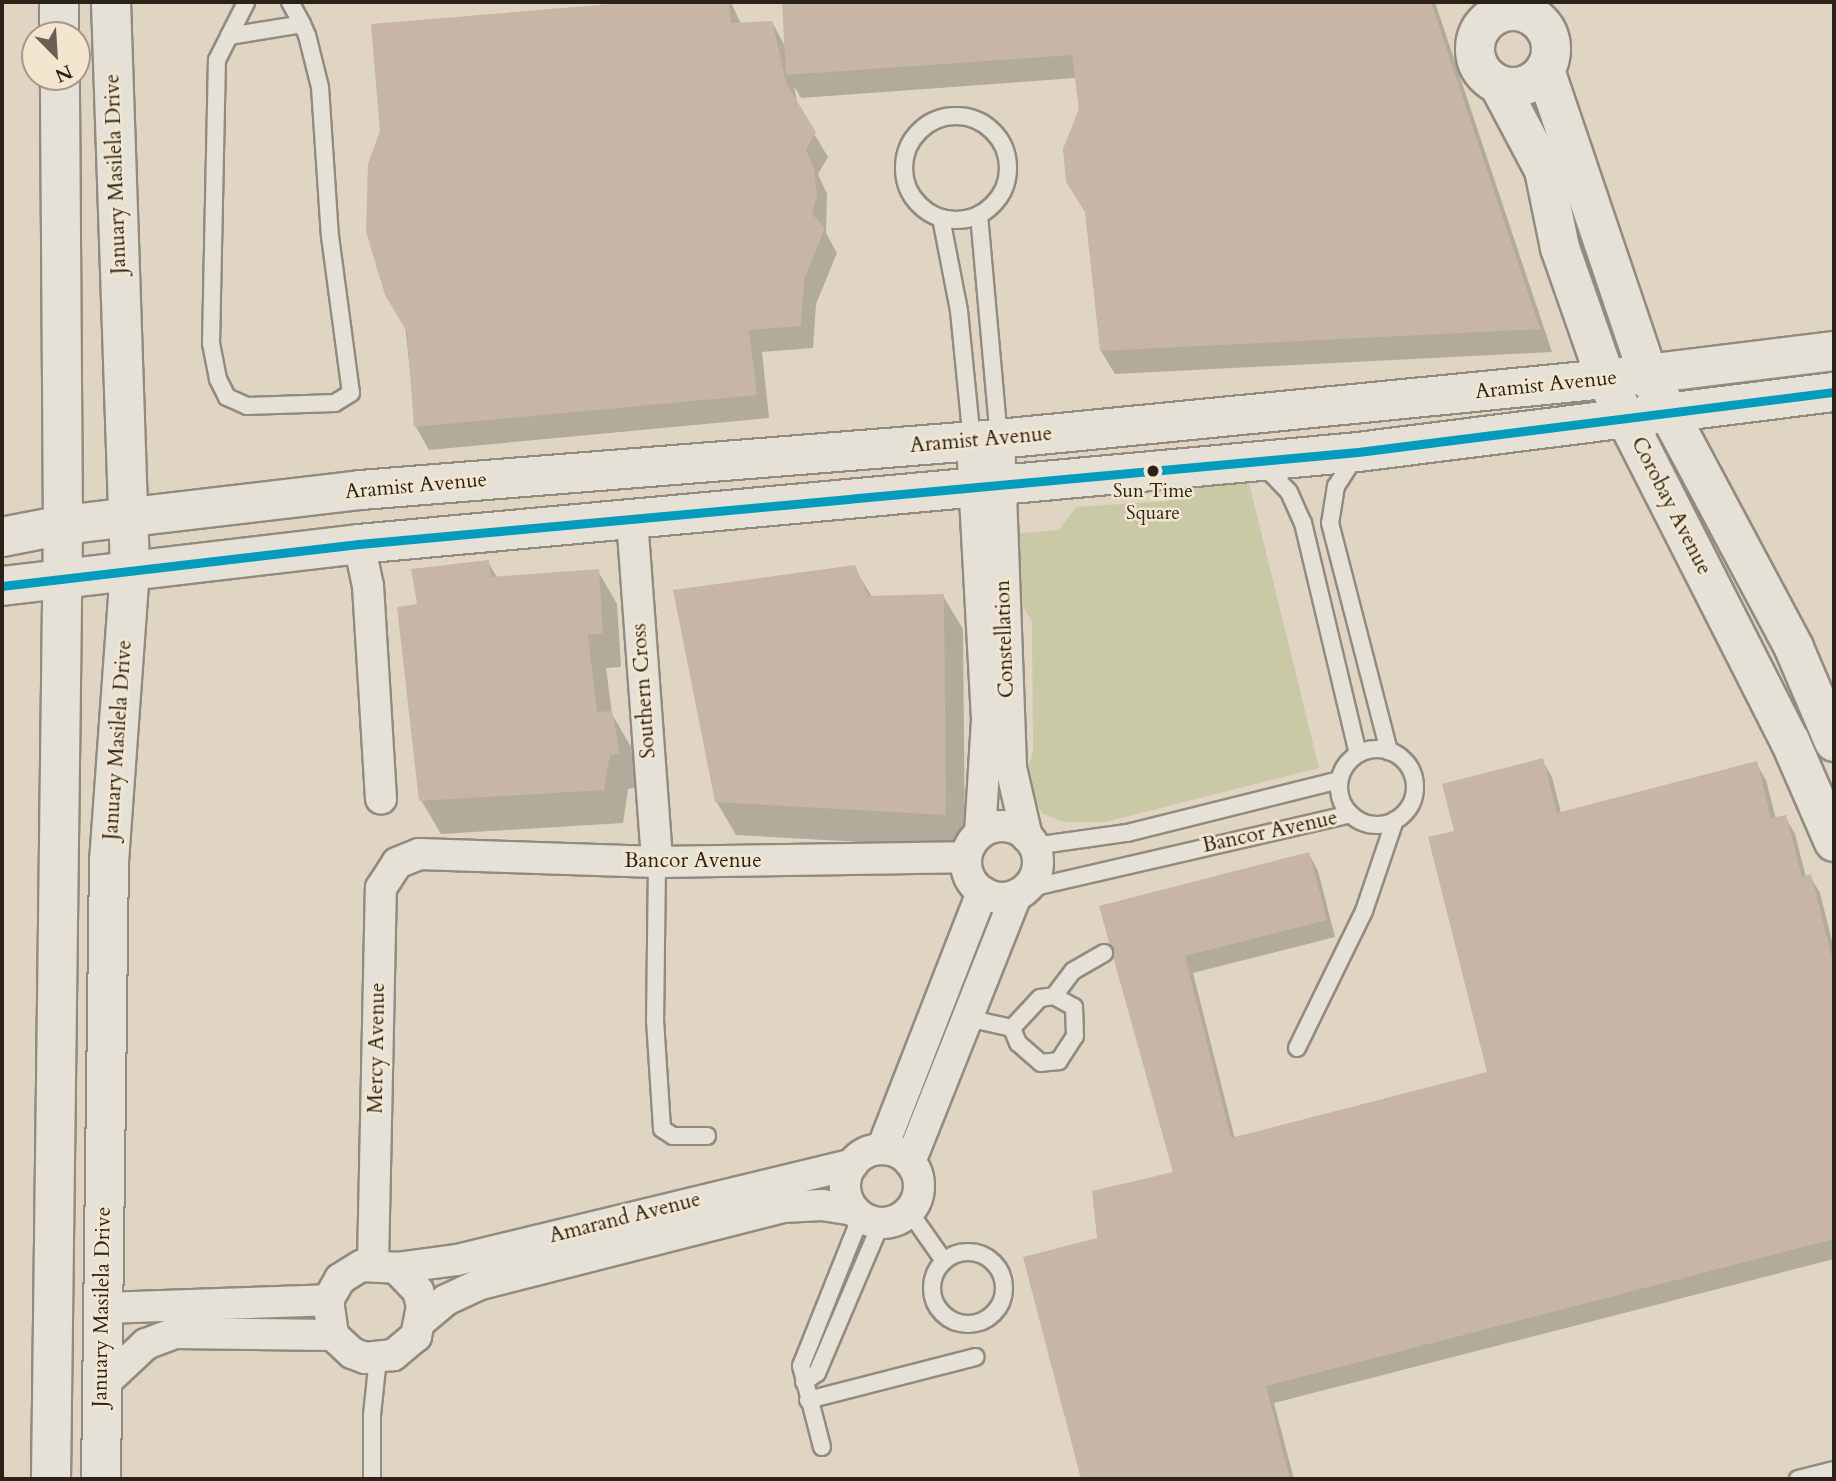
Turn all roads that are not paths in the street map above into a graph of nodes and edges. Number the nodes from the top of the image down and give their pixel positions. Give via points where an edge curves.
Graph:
1 (59, 2) edge
2 (111, 2) edge
3 (246, 2) edge
4 (290, 2) edge
5 (1469, 2) edge
6 (1525, 7) edge
7 (60, 21) edge
8 (302, 24) junction
9 (229, 36) junction
10 (1475, 44) junction
11 (1545, 70) junction
12 (1499, 85) junction
13 (60, 91) edge
14 (979, 215) junction
15 (941, 218) junction
16 (984, 308) junction
17 (959, 312) junction
18 (1834, 351) edge
19 (1648, 374) junction
20 (1606, 379) junction
21 (1834, 392) edge
22 (1668, 416) junction
23 (1628, 419) junction
24 (986, 441) junction
25 (1358, 452) junction
26 (1259, 461) junction
27 (987, 487) junction
28 (127, 519) junction
29 (632, 519) junction
30 (63, 525) junction
31 (2, 537) edge
32 (359, 544) junction
33 (130, 569) junction
34 (62, 579) junction
35 (2, 586) edge
36 (1834, 742) edge
37 (1389, 751) junction
38 (1358, 754) junction
39 (1339, 780) junction
40 (381, 799) dead end
41 (1350, 814) junction
42 (1395, 820) junction
43 (1031, 842) junction
44 (1834, 842) edge
45 (973, 845) junction
46 (419, 855) joint
47 (657, 862) junction
48 (982, 892) junction
49 (1021, 892) junction
50 (1104, 953) dead end
51 (1054, 996) junction
52 (967, 1018) junction
53 (1012, 1028) junction
54 (1297, 1048) dead end
55 (708, 1136) dead end
56 (882, 1149) junction
57 (910, 1162) junction
58 (853, 1164) junction
59 (909, 1211) junction
60 (866, 1217) junction
61 (944, 1261) junction
62 (384, 1266) junction
63 (328, 1300) junction
64 (104, 1308) junction
65 (422, 1321) junction
66 (333, 1335) junction
67 (976, 1357) dead end
68 (378, 1359) junction
69 (100, 1387) junction
70 (808, 1400) junction
71 (822, 1447) dead end
72 (1834, 1470) edge
73 (51, 1479) edge
74 (76, 1479) edge
75 (101, 1479) edge
76 (372, 1479) edge
77 (1798, 1479) edge

1 - 7 street
2 - 28 street, January Masilela Drive
3 - 9 lane
4 - 8 lane
5 - 10 street, Corobay Avenue
6 - 10 street, Corobay Avenue via 1494,16 1481,27
6 - 11 street, Corobay Avenue via 1550,37 1551,55
8 - 9 lane
8 - 9 lane via 320,87 330,236 351,393 335,403 247,406 227,397 218,379 211,344 211,182 215,73
10 - 12 street, Corobay Avenue via 1476,61
11 - 12 street via 1532,82 1516,87
11 - 19 street, Corobay Avenue
12 - 20 street, Corobay Avenue via 1544,170 1560,248
13 - 30 street
14 - 15 lane
14 - 15 lane via 1006,185 1008,158 996,133 985,124 972,118 945,117 920,129 905,153 903,166 909,193 917,204
14 - 16 lane
15 - 17 lane
16 - 17 lane
16 - 24 lane
17 - 24 lane
18 - 19 street, Aramist Avenue
19 - 20 street, Aramist Avenue
19 - 22 street, Corobay Avenue
20 - 23 street, Corobay Avenue
20 - 24 street, Aramist Avenue
21 - 22 street, Aramist Avenue
22 - 23 street, Aramist Avenue
22 - 36 street, Corobay Avenue via 1794,648
23 - 25 street, Aramist Avenue
23 - 44 street, Corobay Avenue via 1790,741
24 - 27 street, Constellation
24 - 28 street, Aramist Avenue via 361,490
25 - 26 street, Aramist Avenue
25 - 37 lane via 1336,486 1330,523
26 - 27 street, Aramist Avenue
26 - 38 lane via 1283,485 1299,512
27 - 29 street, Aramist Avenue
27 - 43 street, Constellation via 1011,768
27 - 45 street, Constellation via 986,788
28 - 30 street, Aramist Avenue
28 - 33 street, January Masilela Drive
29 - 32 street, Aramist Avenue
29 - 47 street, Southern Cross
30 - 31 street, Aramist Avenue
30 - 34 street
32 - 33 street, Aramist Avenue
32 - 40 street via 368,586
33 - 34 street, Aramist Avenue
33 - 64 street, January Masilela Drive via 109,862
34 - 35 street, Aramist Avenue
34 - 73 street
37 - 38 lane
37 - 42 lane via 1405,762 1414,779 1411,803
38 - 39 lane
39 - 41 lane via 1339,793
39 - 43 lane, Bancor Avenue via 1127,833
41 - 42 lane via 1372,824
41 - 49 lane, Bancor Avenue
42 - 54 lane via 1364,911
43 - 45 street via 1008,827
43 - 49 street via 1037,869
45 - 47 street, Bancor Avenue
45 - 48 street via 969,877
46 - 47 street, Bancor Avenue
46 - 62 street, Mercy Avenue via 397,863 381,888
47 - 55 lane via 655,1009 662,1129 673,1136
48 - 49 street via 1004,898
48 - 56 street
49 - 52 street
50 - 51 lane via 1073,971
51 - 53 lane via 1040,998
51 - 53 lane via 1074,1007 1076,1018 1072,1043 1059,1061 1041,1063 1028,1055
52 - 53 lane
52 - 57 street
56 - 57 street
56 - 58 street
57 - 59 street via 919,1181
58 - 60 street via 845,1182
58 - 62 street, Amarand Avenue via 457,1260
59 - 60 street
59 - 61 lane
60 - 65 street, Amarand Avenue via 821,1205 783,1207 481,1284 446,1300
60 - 70 lane via 817,1373 803,1382
61 - 61 lane via 963,1252 985,1255 1004,1274 1005,1297 995,1313 967,1323 939,1310 929,1282
62 - 63 street via 349,1271
62 - 65 street via 418,1290
63 - 64 street
63 - 66 street
64 - 69 street, January Masilela Drive
64 - 74 street via 85,1319 77,1338
65 - 68 street via 406,1348
66 - 68 street via 352,1353
66 - 69 street via 175,1333 146,1344
67 - 70 lane
68 - 76 lane
69 - 75 street, January Masilela Drive
70 - 71 lane
72 - 77 lane

